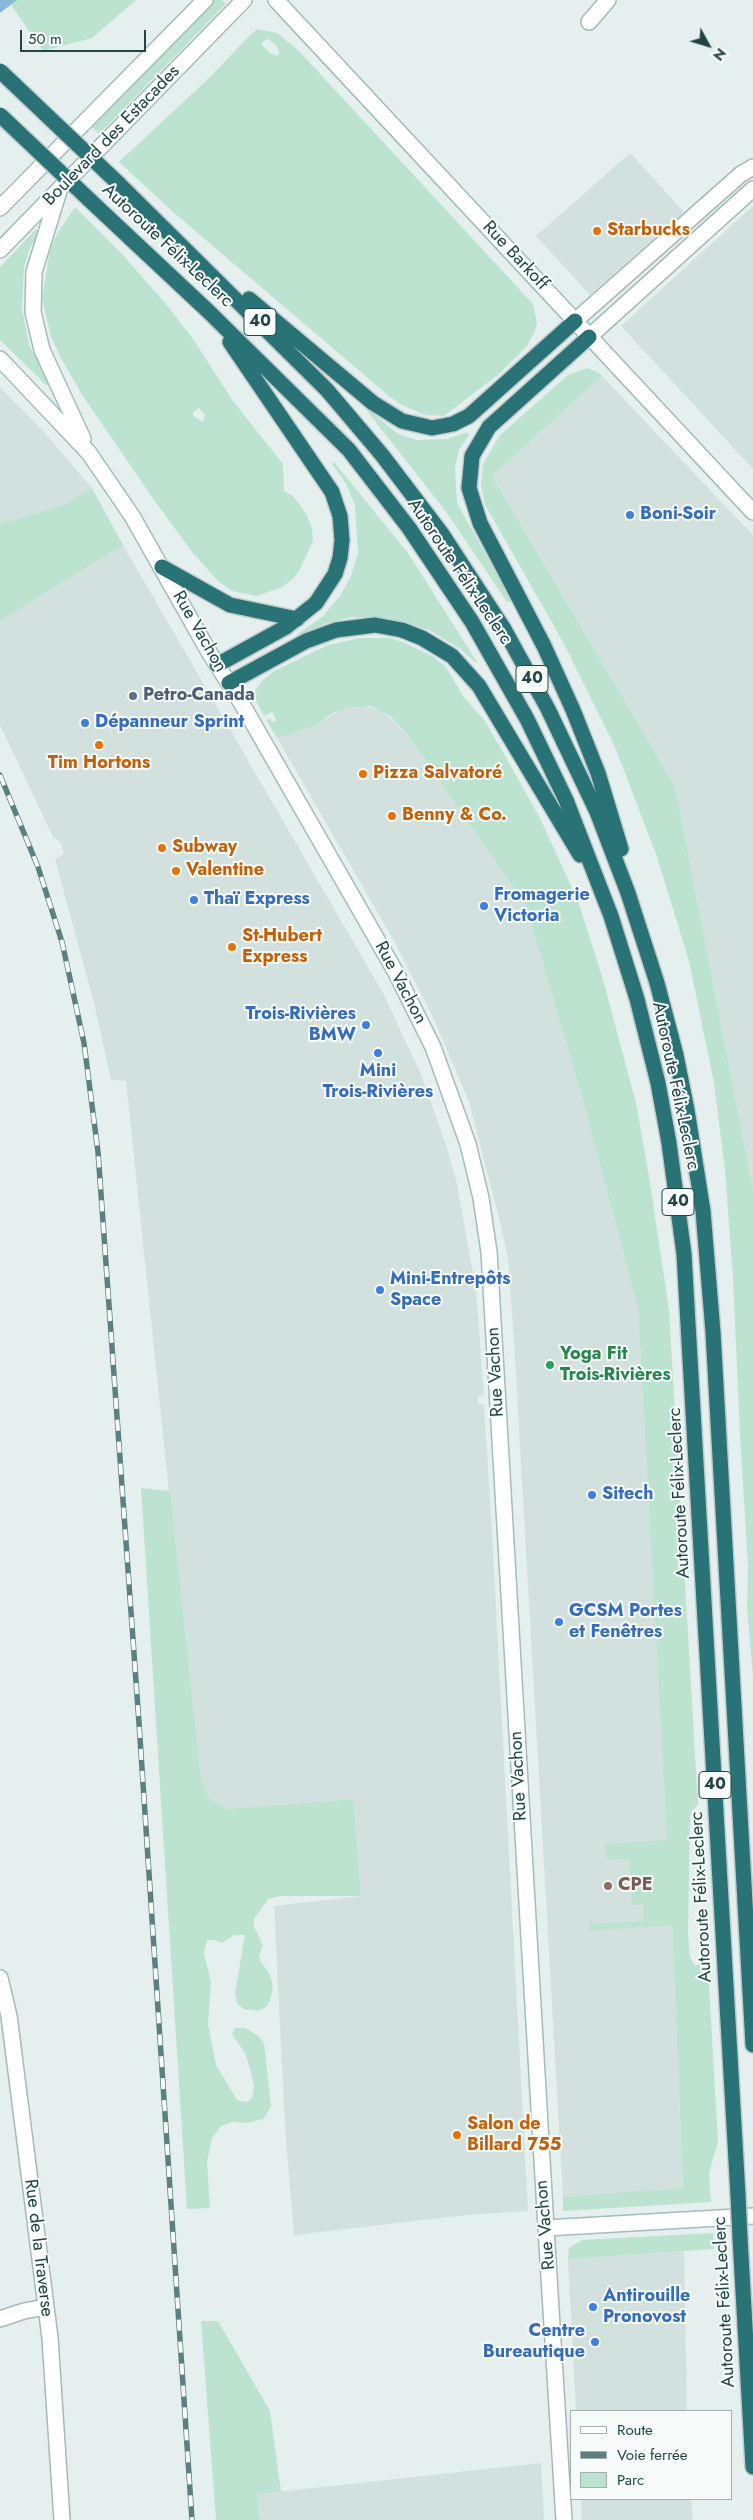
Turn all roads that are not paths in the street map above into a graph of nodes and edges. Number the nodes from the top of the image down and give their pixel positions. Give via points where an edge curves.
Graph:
1 (205, 0) edge
2 (244, 0) edge
3 (276, 0) edge
4 (608, 0) edge
5 (589, 22) dead end
6 (0, 71) edge
7 (0, 115) edge
8 (753, 167) edge
9 (753, 188) edge
10 (60, 190) junction
11 (0, 208) edge
12 (166, 228) junction
13 (0, 250) edge
14 (209, 312) junction
15 (575, 321) junction
16 (590, 336) junction
17 (0, 358) edge
18 (89, 453) junction
19 (753, 512) edge
20 (162, 567) junction
21 (297, 619) junction
22 (217, 665) junction
23 (229, 683) junction
24 (605, 897) junction
25 (654, 971) junction
26 (0, 1978) edge
27 (753, 2045) edge
28 (753, 2216) edge
29 (546, 2228) junction
30 (45, 2307) junction
31 (0, 2319) edge
32 (753, 2467) edge
33 (62, 2520) edge
34 (564, 2520) edge

1 - 11 street, Boulevard des Estacades
2 - 10 street, Boulevard des Estacades
3 - 15 street, Rue Barkoff
4 - 5 street
6 - 12 highway, Autoroute Félix-Leclerc / 40, bridge
7 - 14 highway, Autoroute Félix-Leclerc / 40, bridge
8 - 15 street via 741,174
9 - 16 street
10 - 13 street, Boulevard des Estacades
10 - 18 street via 34,272 33,312 42,350
12 - 15 highway via 373,403 402,421 420,427 443,427 469,416
12 - 25 highway, Autoroute Félix-Leclerc / 40 via 340,404 410,491 468,573 518,654 572,757 619,867
14 - 21 highway via 320,473 339,509 342,540 337,569 320,599
14 - 24 highway, Autoroute Félix-Leclerc / 40 via 349,450 435,565 487,647 538,739
15 - 16 street, Rue Barkoff
16 - 19 street, Rue Barkoff
16 - 25 highway via 489,427 472,456 470,488 480,523 544,646 589,749 609,807
17 - 18 street, Rue Vachon
18 - 20 street, Rue Vachon via 130,511
20 - 21 highway via 230,606
20 - 22 street, Rue Vachon
21 - 22 highway
22 - 23 street, Rue Vachon
23 - 24 highway via 306,641 344,628 389,627 435,644 462,666 484,693
23 - 29 street, Rue Vachon via 418,1015 450,1090 479,1185 491,1275
24 - 32 highway, Autoroute Félix-Leclerc / 40, bridge via 634,986 658,1083 683,1239
25 - 27 highway, Autoroute Félix-Leclerc / 40 via 687,1110 707,1245
26 - 30 street, Rue de la Traverse via 9,2016
28 - 29 street
29 - 34 street, Rue Vachon
30 - 31 street
30 - 33 street, Rue de la Traverse via 50,2338

